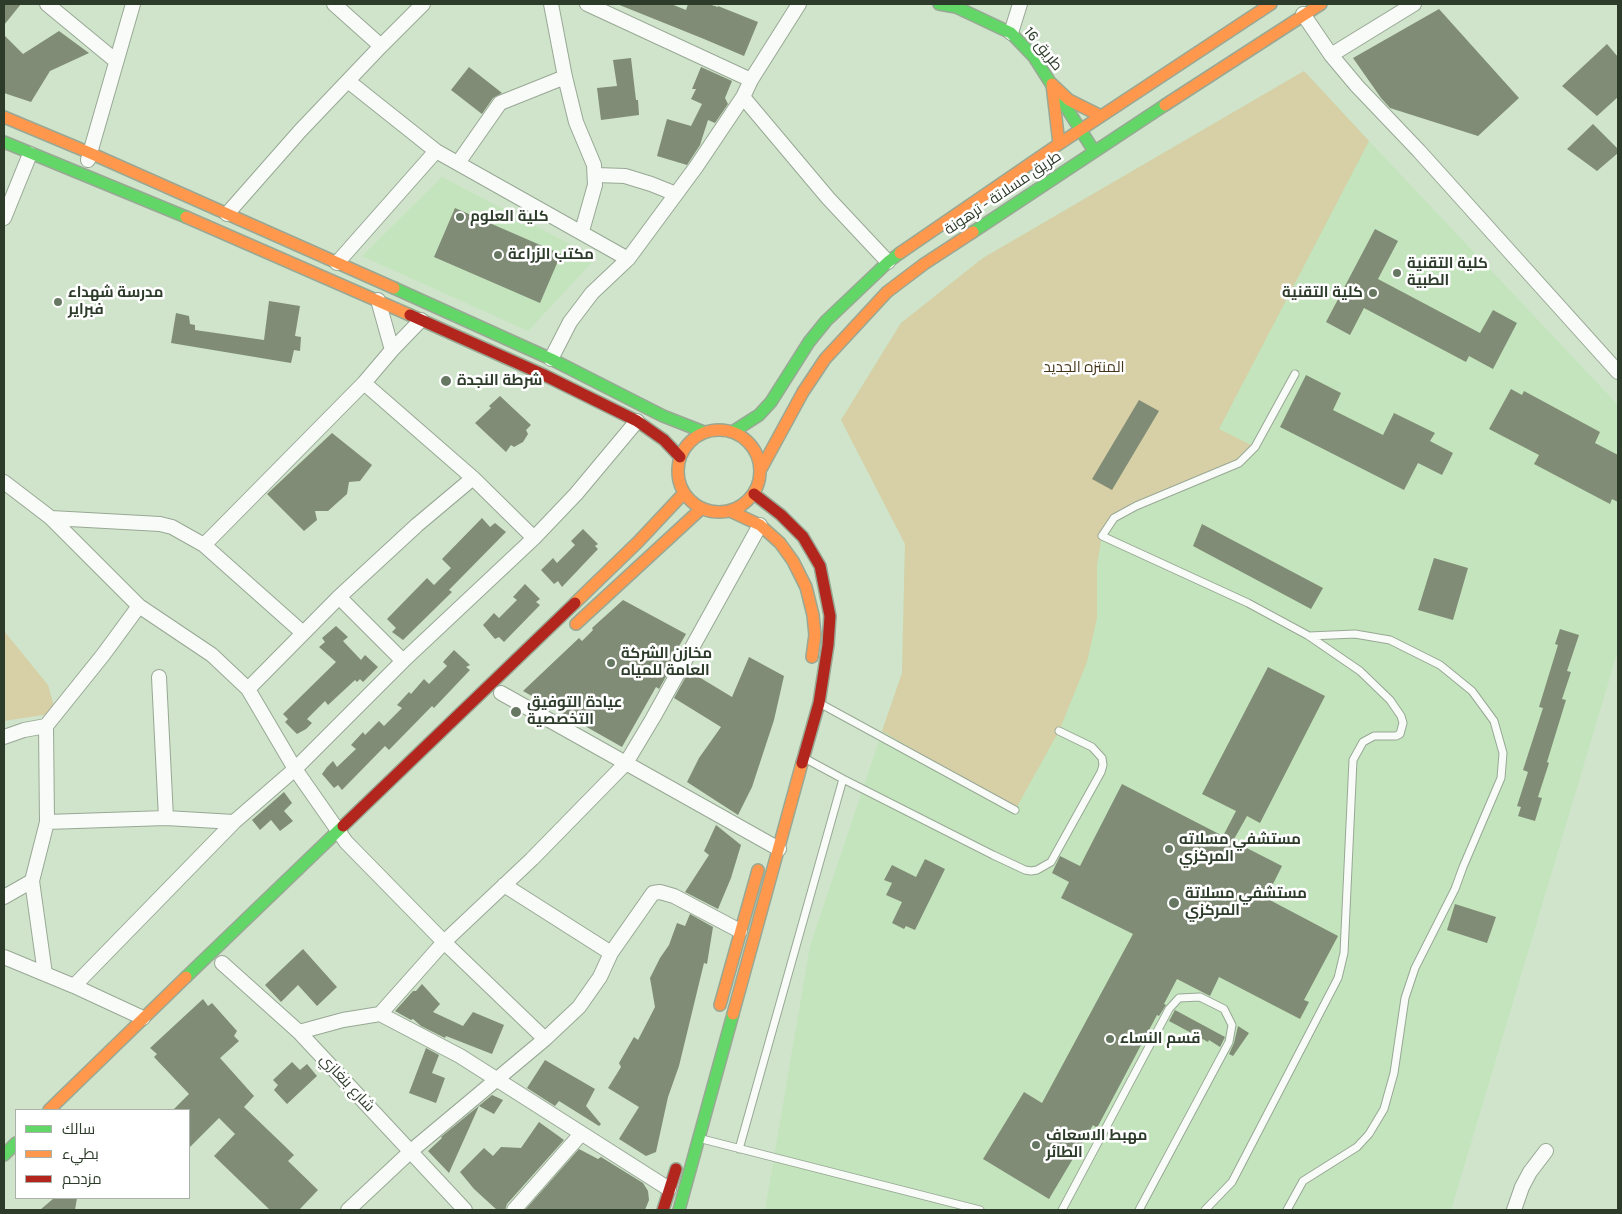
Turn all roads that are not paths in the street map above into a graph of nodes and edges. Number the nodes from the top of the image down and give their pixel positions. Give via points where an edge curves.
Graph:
1 (47, 4) edge
2 (133, 4) edge
3 (334, 4) edge
4 (423, 4) edge
5 (551, 4) edge
6 (587, 4) edge
7 (798, 4) edge
8 (939, 4) edge
9 (1020, 4) edge
10 (1251, 4) edge
11 (1271, 4) edge
12 (1321, 4) edge
13 (1414, 4) edge
14 (1301, 9) edge
15 (1241, 25) junction
16 (1011, 33) junction
17 (381, 46) junction
18 (1331, 56) junction
19 (116, 61) junction
20 (565, 77) junction
21 (752, 80) junction
22 (348, 81) junction
23 (1052, 84) junction
24 (743, 97) junction
25 (1102, 116) junction
26 (4, 117) edge
27 (1080, 130) junction
28 (4, 142) edge
29 (1059, 144) junction
30 (1094, 150) junction
31 (436, 152) junction
32 (90, 153) junction
33 (30, 154) junction
34 (458, 163) junction
35 (83, 175) junction
36 (596, 175) junction
37 (676, 194) junction
38 (227, 214) junction
39 (4, 218) edge
40 (582, 232) junction
41 (628, 258) junction
42 (888, 262) junction
43 (337, 263) junction
44 (378, 300) junction
45 (421, 320) junction
46 (392, 350) junction
47 (551, 359) junction
48 (1618, 372) edge
49 (1295, 374) dead end
50 (364, 383) junction
51 (637, 421) junction
52 (734, 431) junction
53 (704, 432) junction
54 (680, 457) junction
55 (761, 469) junction
56 (473, 478) junction
57 (4, 482) edge
58 (684, 493) junction
59 (754, 494) junction
60 (702, 508) junction
61 (730, 511) junction
62 (51, 518) junction
63 (760, 525) junction
64 (534, 538) junction
65 (204, 545) junction
66 (339, 597) junction
67 (140, 606) junction
68 (303, 633) junction
69 (566, 633) dead end
70 (1309, 636) junction
71 (403, 661) junction
72 (811, 664) dead end
73 (159, 677) dead end
74 (248, 689) junction
75 (501, 693) dead end
76 (819, 703) junction
77 (46, 726) junction
78 (1059, 731) dead end
79 (4, 738) edge
80 (791, 751) dead end
81 (803, 757) junction
82 (626, 763) junction
83 (295, 769) junction
84 (843, 779) junction
85 (1015, 810) dead end
86 (166, 818) junction
87 (48, 822) junction
88 (234, 822) junction
89 (344, 840) junction
90 (768, 847) junction
91 (32, 881) junction
92 (504, 885) junction
93 (4, 897) edge
94 (740, 931) junction
95 (444, 942) junction
96 (611, 953) junction
97 (4, 957) edge
98 (222, 963) dead end
99 (45, 974) junction
100 (74, 986) junction
101 (380, 1014) junction
102 (718, 1014) dead end
103 (143, 1018) junction
104 (299, 1032) junction
105 (545, 1039) junction
106 (498, 1080) junction
107 (50, 1109) edge
108 (581, 1134) junction
109 (686, 1135) dead end
110 (698, 1138) junction
111 (15, 1144) edge
112 (739, 1149) junction
113 (411, 1151) junction
114 (1546, 1151) dead end
115 (4, 1155) edge
116 (678, 1162) dead end
117 (669, 1189) junction
118 (958, 1208) edge
119 (348, 1210) edge
120 (465, 1210) edge
121 (514, 1210) edge
122 (663, 1210) edge
123 (679, 1210) edge
124 (980, 1210) edge
125 (1062, 1210) edge
126 (1139, 1210) edge
127 (1205, 1210) edge
128 (1286, 1210) edge
129 (1514, 1210) edge

1 - 19 street
2 - 19 street
3 - 17 street
4 - 17 street
5 - 20 street
6 - 21 street
7 - 21 street
8 - 16 main road, طريق 16 via 956,7
9 - 16 street
10 - 15 main road
11 - 15 main road, طريق مسلاتة - ترهونة
12 - 14 main road, طريق مسلاتة - ترهونة
13 - 18 street
14 - 18 street
14 - 30 main road, طريق مسلاتة - ترهونة
15 - 25 main road, طريق مسلاتة - ترهونة
16 - 23 main road, طريق 16 via 1034,57
17 - 22 street
18 - 48 street
19 - 32 street
20 - 34 street via 500,103
20 - 36 street via 576,122
21 - 24 street
22 - 31 street
22 - 38 street
23 - 25 main road via 1069,100
23 - 27 main road, طريق 16
23 - 29 main road
24 - 37 street
24 - 42 street via 828,198
25 - 27 main road, طريق مسلاتة - ترهونة
26 - 32 main road
27 - 29 main road, طريق مسلاتة - ترهونة
27 - 30 main road, طريق 16
28 - 33 main road
29 - 42 main road, طريق مسلاتة - ترهونة
30 - 55 main road, طريق مسلاتة - ترهونة via 887,292 825,359
31 - 34 street
31 - 43 street
32 - 35 street
32 - 38 main road
33 - 35 main road
33 - 39 street
34 - 40 street
35 - 44 main road
36 - 37 street via 625,176
36 - 40 street
37 - 41 street
38 - 43 main road
40 - 41 street
41 - 47 street via 586,300 570,322
42 - 52 main road, طريق مسلاتة - ترهونة via 826,321 759,415
43 - 47 main road
44 - 45 main road
44 - 46 street
45 - 46 street
45 - 51 main road via 544,374
46 - 50 street
47 - 53 main road via 663,416
49 - 70 lane via 1255,447 1239,463 1136,506 1114,518 1102,536 1248,603
50 - 56 street
50 - 65 street
51 - 54 main road via 664,440
51 - 64 street
52 - 53 main road
52 - 55 main road via 748,440 757,453
53 - 54 main road via 685,446
54 - 58 main road via 679,481
55 - 59 main road via 760,482
56 - 64 street
56 - 66 street
57 - 62 street
58 - 60 main road
58 - 89 main road
59 - 61 main road
59 - 76 main road via 781,514 802,537 820,566 830,616
60 - 61 main road
60 - 69 main road
61 - 63 main road
62 - 65 street via 160,524
62 - 67 street
63 - 72 main road via 780,543 806,587 815,636
63 - 82 street
64 - 71 street
65 - 68 street
66 - 68 street
66 - 71 street
67 - 74 street via 212,655
67 - 77 street
68 - 74 street
70 - 127 lane via 1360,671 1390,700 1404,723 1396,736 1368,738 1353,760 1344,952 1338,978 1232,1182
70 - 128 lane via 1355,634 1390,640 1440,665 1472,691 1494,721 1504,753 1501,778 1462,867 1456,889 1415,968 1405,998 1394,1073 1384,1108 1357,1147 1303,1181
71 - 83 street
73 - 86 street
74 - 83 street
75 - 82 street
76 - 81 main road
76 - 85 lane
77 - 79 street
77 - 87 street
78 - 84 lane via 1092,747 1102,758 1103,765 1050,862 1037,870 1025,870 993,855
80 - 81 main road
81 - 84 lane
81 - 90 main road
82 - 90 street
82 - 92 street
83 - 88 street
83 - 89 street
84 - 112 lane
86 - 87 street
86 - 88 street
87 - 91 street
88 - 100 street
89 - 95 street
89 - 103 main road
90 - 94 main road
90 - 110 main road
91 - 93 street
91 - 99 street
92 - 95 street
92 - 96 street
94 - 96 street via 674,896 653,893
94 - 102 main road
95 - 101 street
95 - 105 street
96 - 105 street via 600,977 579,1008
97 - 99 street
98 - 104 street, شارع بنغازي
99 - 100 street
100 - 103 street
101 - 104 street
101 - 106 street
103 - 107 main road
104 - 113 street, شارع بنغازي
105 - 106 street
106 - 108 street
106 - 113 street
108 - 117 street
108 - 121 street
109 - 110 main road
110 - 112 lane
110 - 123 main road
111 - 115 main road
112 - 118 lane
113 - 119 street
113 - 120 street, شارع بنغازي
114 - 129 street via 1530,1172
116 - 117 main road
117 - 122 main road
118 - 124 lane
125 - 126 lane via 1169,1009 1179,998 1200,997 1224,1009 1232,1025 1229,1042

